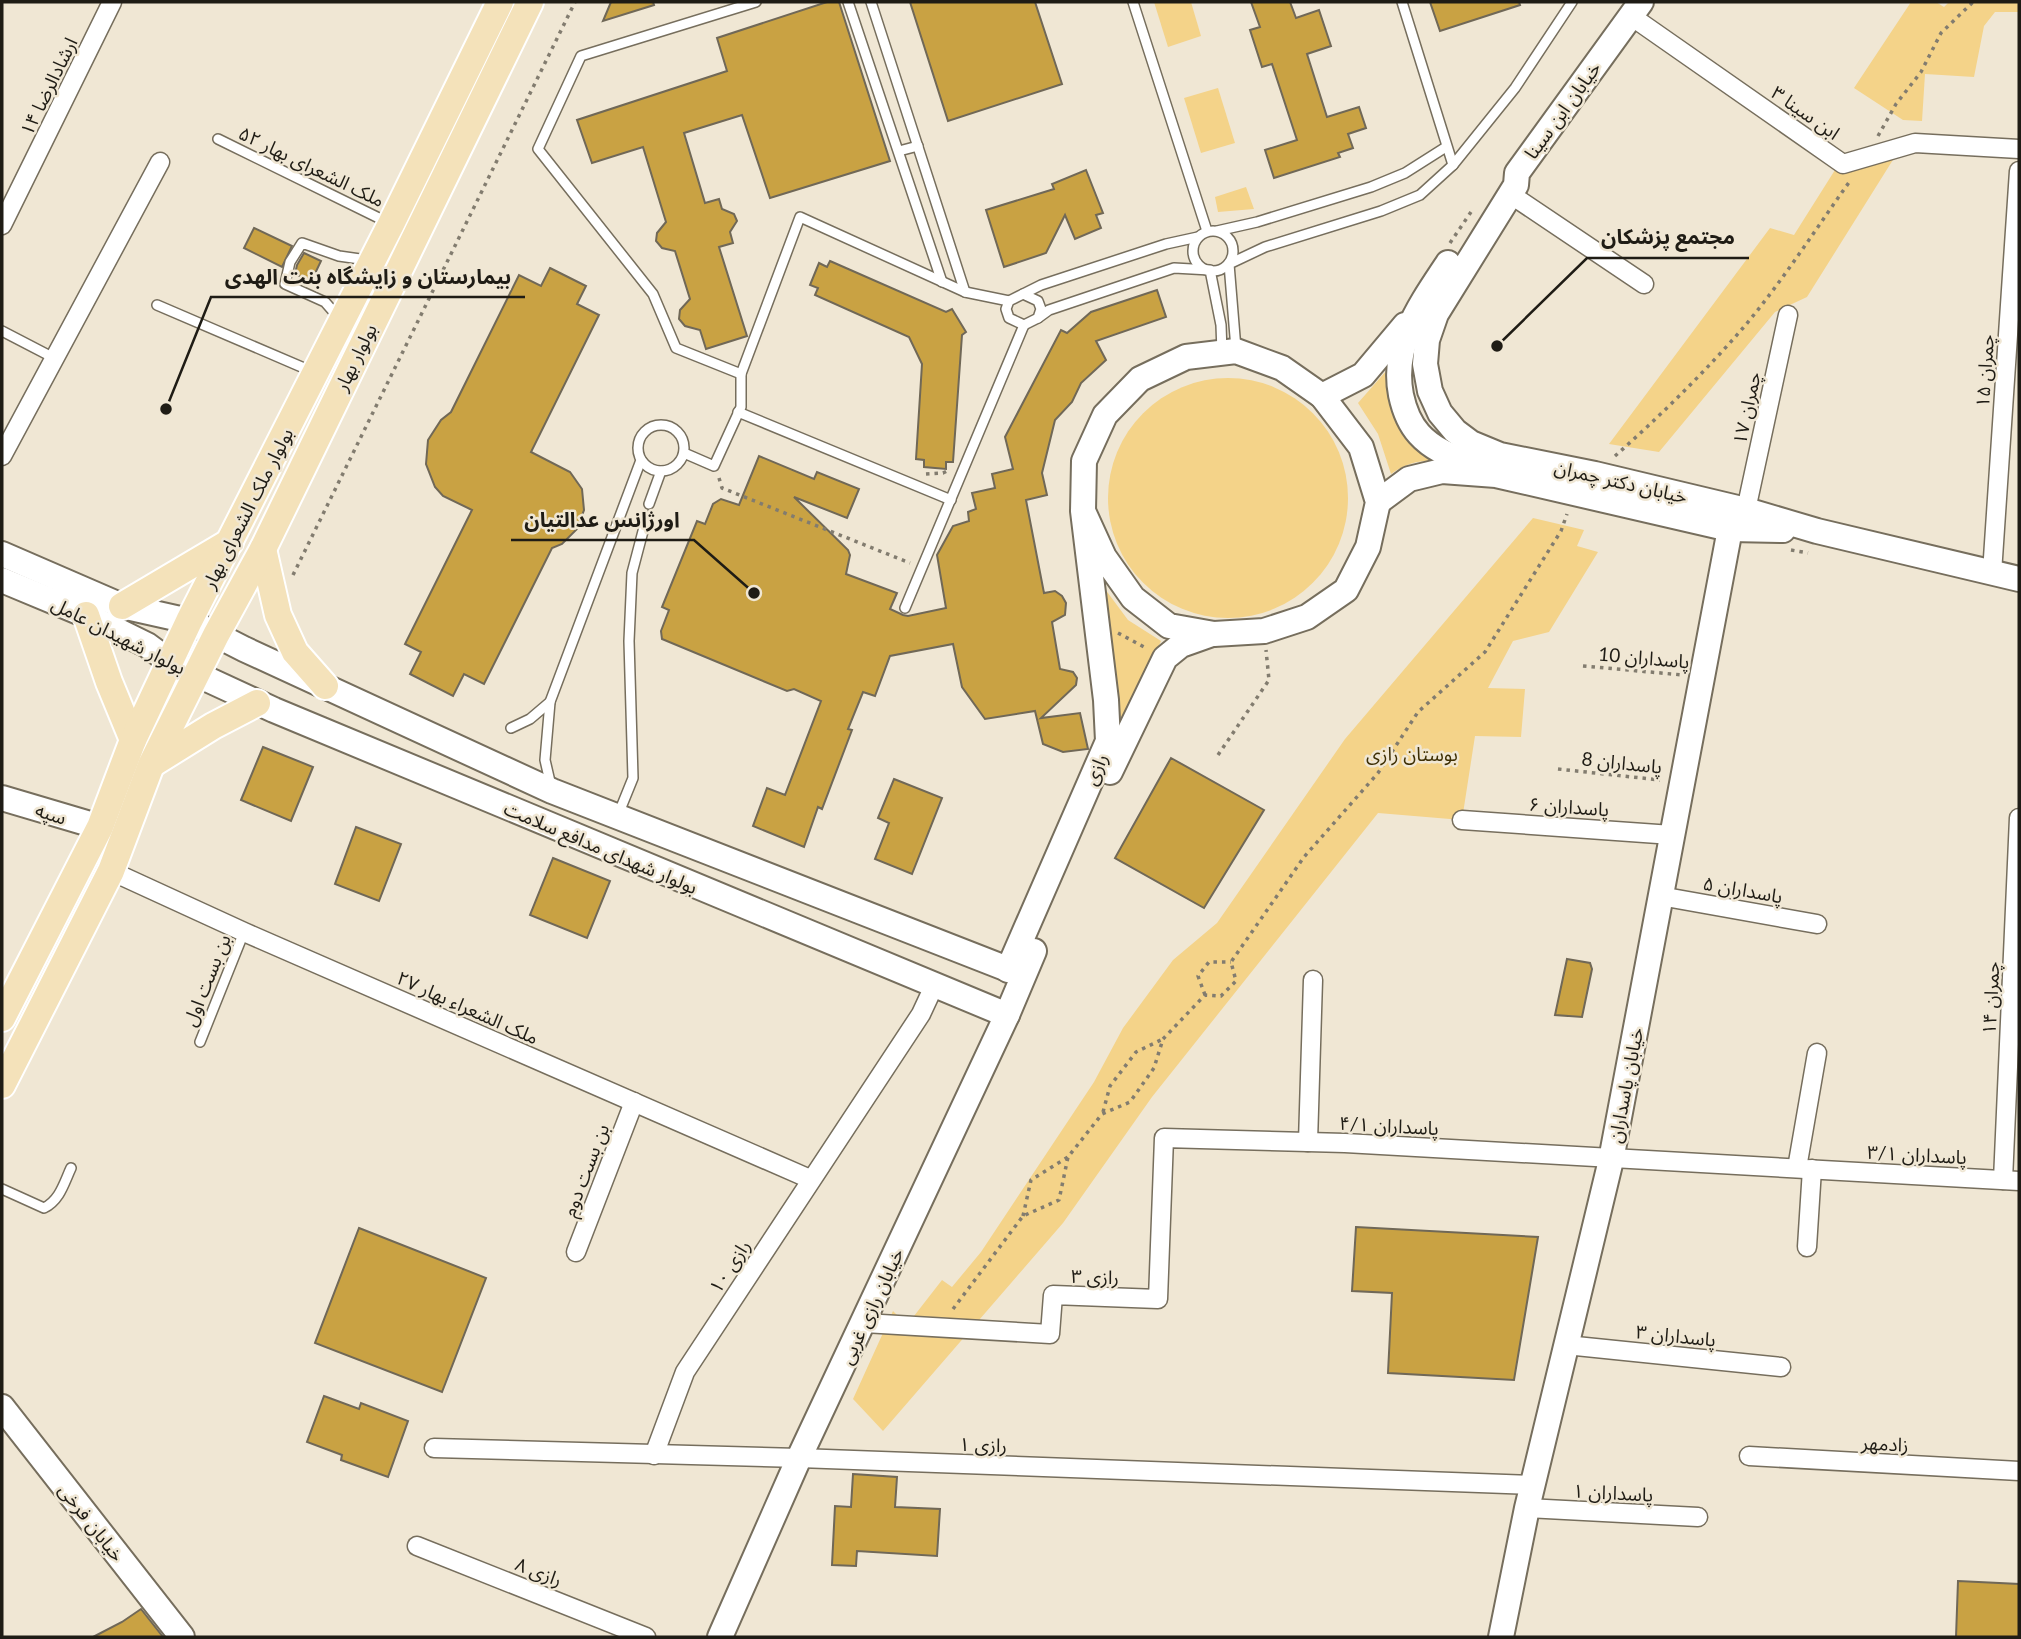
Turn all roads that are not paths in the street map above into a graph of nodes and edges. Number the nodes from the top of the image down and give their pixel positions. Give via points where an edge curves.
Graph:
1 (112, 2) edge
2 (500, 2) edge
3 (530, 2) edge
4 (756, 2) edge
5 (848, 2) edge
6 (871, 2) edge
7 (1133, 2) edge
8 (1402, 2) edge
9 (1572, 2) edge
10 (1636, 9) edge
11 (218, 139) dead end
12 (918, 146) junction
13 (1446, 147) junction
14 (2019, 149) edge
15 (898, 152) junction
16 (160, 163) dead end
17 (1453, 165) junction
18 (2019, 171) edge
19 (1513, 184) junction
20 (1492, 222) joint
21 (391, 224) junction
22 (2, 225) edge
23 (1212, 231) junction
24 (1198, 237) junction
25 (373, 261) junction
26 (1229, 264) junction
27 (1210, 270) junction
28 (942, 282) junction
29 (1644, 284) dead end
30 (965, 292) junction
31 (1023, 294) junction
32 (1009, 301) junction
33 (157, 305) dead end
34 (1416, 311) junction
35 (1788, 315) dead end
36 (1038, 318) junction
37 (342, 321) junction
38 (1024, 324) junction
39 (2, 331) edge
40 (1229, 351) junction
41 (54, 358) junction
42 (316, 373) junction
43 (738, 373) junction
44 (1322, 396) junction
45 (740, 410) junction
46 (684, 453) junction
47 (2, 456) edge
48 (641, 460) junction
49 (661, 471) junction
50 (1496, 475) junction
51 (952, 497) junction
52 (1378, 502) junction
53 (649, 504) dead end
54 (1083, 511) junction
55 (647, 516) dead end
56 (1738, 519) junction
57 (232, 541) junction
58 (263, 549) junction
59 (2, 554) edge
60 (1992, 573) junction
61 (2019, 579) edge
62 (2, 580) edge
63 (122, 606) junction
64 (905, 608) dead end
65 (86, 615) junction
66 (189, 621) junction
67 (1214, 634) junction
68 (216, 635) junction
69 (170, 662) junction
70 (291, 671) junction
71 (197, 675) junction
72 (325, 686) junction
73 (550, 702) junction
74 (266, 707) junction
75 (511, 728) dead end
76 (133, 740) junction
77 (150, 765) junction
78 (552, 791) junction
79 (2, 798) edge
80 (618, 817) junction
81 (2019, 818) edge
82 (1462, 820) dead end
83 (100, 827) junction
84 (1672, 835) junction
85 (111, 871) junction
86 (1660, 896) junction
87 (1817, 924) dead end
88 (244, 932) junction
89 (950, 948) junction
90 (1016, 973) junction
91 (1313, 980) dead end
92 (934, 986) junction
93 (1007, 1015) junction
94 (2, 1018) edge
95 (200, 1042) dead end
96 (1817, 1053) dead end
97 (2, 1085) edge
98 (634, 1102) junction
99 (1164, 1138) joint
100 (1308, 1142) junction
101 (1611, 1160) junction
102 (71, 1168) dead end
103 (1804, 1169) junction
104 (810, 1179) junction
105 (2011, 1181) edge
106 (2, 1189) edge
107 (1807, 1247) dead end
108 (576, 1252) dead end
109 (864, 1324) junction
110 (1566, 1345) junction
111 (1781, 1367) dead end
112 (2, 1407) edge
113 (434, 1448) dead end
114 (654, 1455) junction
115 (1749, 1456) dead end
116 (799, 1458) junction
117 (2019, 1471) edge
118 (1530, 1496) junction
119 (1698, 1517) dead end
120 (417, 1546) dead end
121 (182, 1637) edge
122 (646, 1637) edge
123 (720, 1637) edge
124 (1501, 1637) edge

1 - 22 street, ارشادالرضا ۱۴
2 - 21 main road, بولوار ملک الشعرای بهار
3 - 58 main road, بولوار بهار
4 - 43 lane via 581,56 538,149 653,294 676,348
5 - 15 lane
6 - 12 lane
7 - 23 lane
8 - 13 lane
9 - 17 lane via 1515,88
10 - 14 street, ابن سینا ۳ via 1843,164 1915,143
10 - 19 main road, خیابان ابن سینا
11 - 21 lane, ملک الشعرای بهار ۵۲
12 - 15 lane
12 - 30 lane
13 - 17 lane
13 - 23 lane via 1405,173 1371,187
15 - 28 lane
16 - 41 street
17 - 26 lane via 1420,195 1265,247
18 - 60 street, چمران ۱۵
19 - 20 main road, خیابان ابن سینا
19 - 29 street
19 - 34 main road via 1505,178
20 - 56 main road, خیابان دکتر چمران via 1436,314 1427,340 1425,364 1440,414 1471,443 1500,455 1595,474
21 - 25 main road, بولوار ملک الشعرای بهار
23 - 24 lane
23 - 26 lane via 1233,243
24 - 27 lane via 1194,257
24 - 31 lane
25 - 37 main road, بولوار ملک الشعرای بهار
25 - 37 lane via 339,256 302,243 290,262 285,284 324,302
26 - 27 lane
26 - 40 lane
27 - 36 lane via 1174,268 1049,310
27 - 40 lane
28 - 30 lane
28 - 43 lane via 800,218
30 - 32 lane
31 - 32 lane
31 - 36 lane via 1038,301
32 - 38 lane via 1009,318
33 - 42 lane
34 - 44 main road via 1363,375
34 - 50 main road via 1400,354 1404,410 1418,433 1438,450
35 - 56 street, چمران ۱۷
36 - 38 lane
37 - 42 main road, بولوار ملک الشعرای بهار
38 - 51 lane
39 - 41 lane
40 - 44 main road via 1282,369
40 - 54 main road, رازی via 1186,357 1140,379 1105,415 1084,461
41 - 47 street
42 - 57 main road, بولوار ملک الشعرای بهار
43 - 45 lane
44 - 52 main road via 1361,447
45 - 46 lane via 715,466
45 - 51 lane
46 - 48 lane via 677,431 656,426 640,439
46 - 49 lane via 676,466
48 - 49 lane
48 - 73 lane
49 - 53 lane
50 - 52 main road via 1442,471 1409,479
50 - 56 main road via 1574,494
51 - 64 lane
52 - 67 main road via 1368,547 1346,590 1307,617 1264,631
54 - 67 main road via 1104,557 1133,598 1169,626
54 - 90 main road, رازی via 1108,741
55 - 80 lane via 632,573 633,778
56 - 60 main road, خیابان دکتر چمران via 1817,531
56 - 84 main road, خیابان پاسداران
57 - 63 main road
57 - 66 main road, بولوار ملک الشعرای بهار
58 - 68 main road, بولوار بهار
58 - 72 main road via 278,615 295,652
59 - 63 main road, بولوار شهیدان عامل
60 - 61 main road, خیابان دکتر چمران
62 - 65 main road, بولوار شهیدان عامل
63 - 66 main road, بولوار شهیدان عامل
65 - 69 main road, بولوار شهیدان عامل via 148,645
65 - 76 main road
66 - 68 main road, بولوار شهیدان عامل
66 - 69 main road, بولوار ملک الشعرای بهار
67 - 90 main road, رازی via 1181,645 1165,658
68 - 70 main road, بولوار شهدای مدافع سلامت
68 - 71 main road, بولوار بهار
69 - 71 main road, بولوار شهیدان عامل
69 - 76 main road, بولوار ملک الشعرای بهار
70 - 72 main road, بولوار شهدای مدافع سلامت
70 - 74 main road
71 - 74 main road, بولوار شهدای مدافع سلامت
71 - 77 main road
72 - 78 main road, بولوار شهدای مدافع سلامت
73 - 75 lane
73 - 78 lane via 545,760
74 - 77 main road via 213,726
74 - 92 main road, بولوار شهدای مدافع سلامت
76 - 83 main road, بولوار ملک الشعرای بهار
77 - 85 main road
78 - 80 main road, بولوار شهدای مدافع سلامت
79 - 83 main road, سپه
80 - 89 main road, بولوار شهدای مدافع سلامت
81 - 105 street, چمران ۱۴
82 - 84 street, پاسداران ۶
83 - 94 main road, بولوار ملک الشعرای بهار
84 - 86 main road, خیابان پاسداران
85 - 88 street, ملک الشعراء بهار ۲۷
85 - 97 main road
86 - 87 street, پاسداران ۵
86 - 101 main road, خیابان پاسداران
88 - 95 lane, بن بست اول
88 - 98 street, ملک الشعراء بهار ۲۷
89 - 90 main road, بولوار شهدای مدافع سلامت
89 - 92 main road via 946,973
90 - 93 main road, خیابان رازی غربی
91 - 100 street
92 - 93 main road, بولوار شهدای مدافع سلامت
92 - 104 street, رازی ۱۰ via 921,1014
93 - 109 main road, خیابان رازی غربی
96 - 103 street
98 - 104 street, ملک الشعراء بهار ۲۷
98 - 108 street, بن بست دوم
99 - 100 street, پاسداران ۴/۱
99 - 109 street, رازی ۳ via 1158,1299 1053,1295 1050,1334
100 - 101 street, پاسداران ۴/۱
101 - 103 street, پاسداران ۳/۱
101 - 110 main road, خیابان پاسداران
102 - 106 lane via 60,1194 44,1208
103 - 105 street, پاسداران ۳/۱
103 - 107 street
104 - 114 street, رازی ۱۰ via 685,1372
109 - 116 main road, خیابان رازی غربی
110 - 111 street, پاسداران ۳
110 - 118 main road, خیابان پاسداران
112 - 121 main road, خیابان فرخی
113 - 114 street
114 - 116 street
115 - 117 street, زادمهر
116 - 118 street, رازی ۱ via 1166,1471
116 - 123 main road, خیابان رازی غربی
118 - 119 street, پاسداران ۱
118 - 124 main road, خیابان پاسداران
120 - 122 street, رازی ۸

